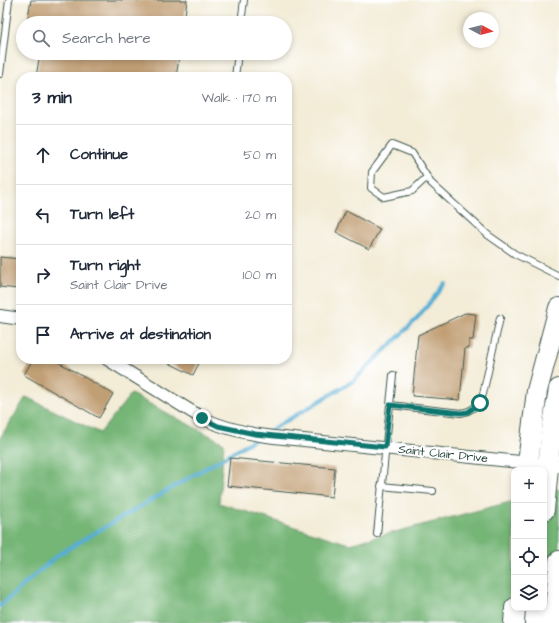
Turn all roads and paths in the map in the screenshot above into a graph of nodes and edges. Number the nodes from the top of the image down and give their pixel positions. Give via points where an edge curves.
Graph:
1 (9, 0) edge
2 (244, 0) edge
3 (242, 16) edge
4 (237, 60) edge
5 (236, 72) edge
6 (0, 74) edge
7 (427, 177) junction
8 (559, 276) edge
9 (559, 308) edge
10 (0, 316) edge
11 (16, 318) edge
12 (500, 318) dead end
13 (115, 364) edge
14 (393, 375) dead end
15 (559, 389) edge
16 (390, 405) junction
17 (385, 447) junction
18 (527, 466) edge
19 (553, 466) edge
20 (381, 486) junction
21 (433, 491) dead end
22 (545, 503) edge
23 (377, 534) dead end
24 (559, 561) edge
25 (516, 611) edge
26 (536, 611) edge
27 (514, 623) edge
28 (535, 623) edge
29 (554, 623) edge

1 - 6 lane
2 - 3 lane
4 - 5 lane
7 - 7 lane via 412,153 392,145 372,172 371,188 384,197 412,191
7 - 8 lane via 488,235 515,254
9 - 18 main road via 537,391
10 - 11 street
12 - 16 lane via 483,394 480,403 474,408 461,413
13 - 17 street, Saint Clair Drive via 218,426 267,436
14 - 16 lane
15 - 19 main road
16 - 17 lane
17 - 18 street, Saint Clair Drive
17 - 20 lane
18 - 19 street, Saint Clair Drive
19 - 22 main road
20 - 21 lane
20 - 23 lane
24 - 29 main road
25 - 27 main road
26 - 28 main road

